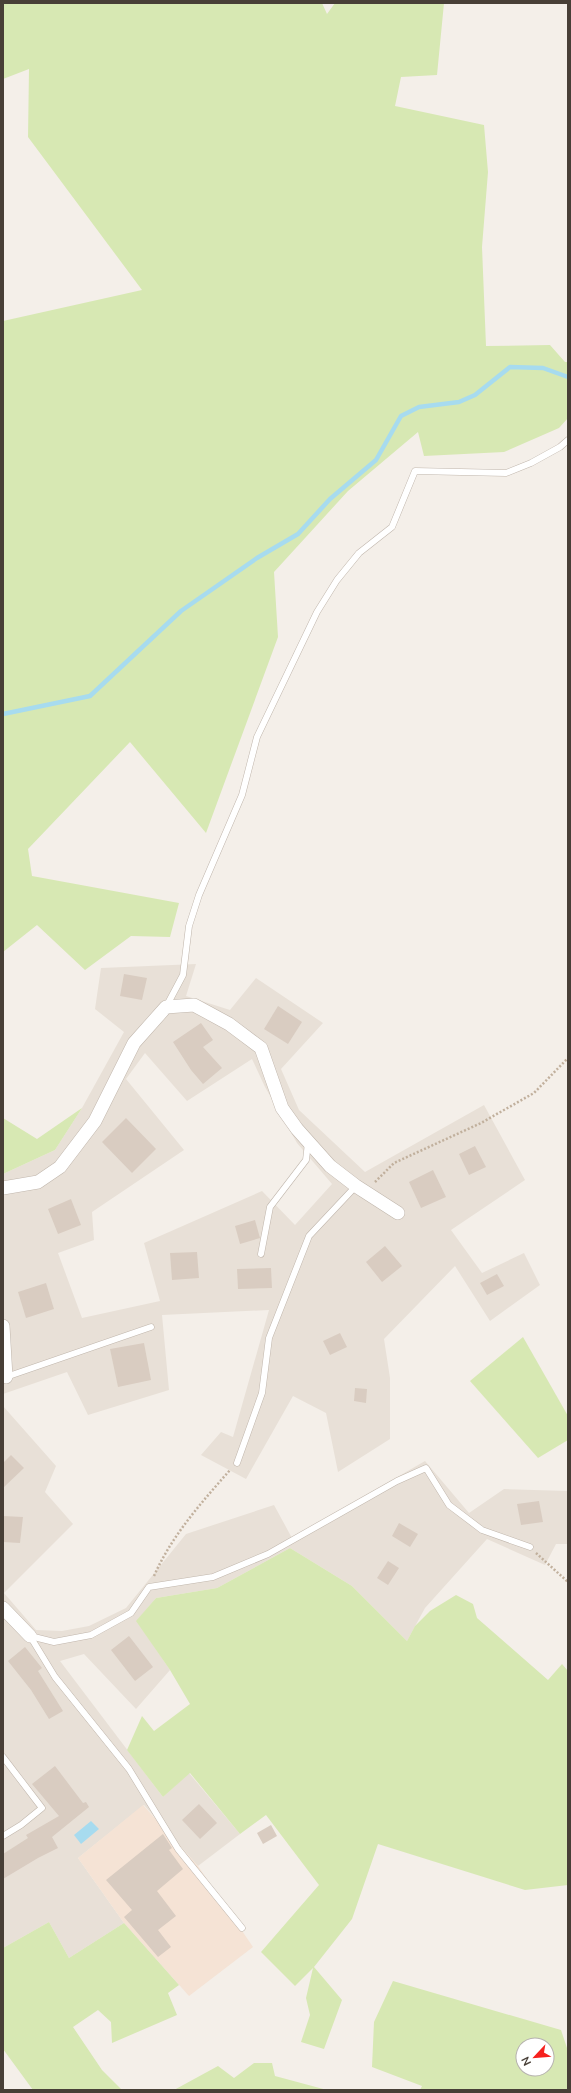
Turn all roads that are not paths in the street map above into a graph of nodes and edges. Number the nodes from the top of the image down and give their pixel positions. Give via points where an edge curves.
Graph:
1 (568, 440) edge
2 (166, 1007) junction
3 (308, 1142) junction
4 (3, 1188) edge
5 (360, 1189) junction
6 (398, 1213) dead end
7 (261, 1254) dead end
8 (3, 1326) edge
9 (151, 1328) dead end
10 (6, 1377) joint
11 (237, 1463) road end
12 (530, 1547) road end
13 (3, 1608) edge
14 (30, 1636) junction
15 (3, 1757) edge
16 (3, 1836) edge
17 (242, 1928) dead end

1 - 2 lane via 531,463 506,472 415,471 392,527 359,553 337,580 317,612 257,737 242,796 199,895 189,926 183,975
2 - 3 street via 194,1005 229,1024 261,1048 282,1108
2 - 4 street via 134,1043 95,1121 60,1167 38,1182
3 - 5 street via 330,1166
3 - 7 lane via 306,1160 270,1207
5 - 6 street
5 - 11 lane via 309,1236 269,1338 262,1393
8 - 10 street
9 - 10 lane
12 - 14 lane via 482,1530 449,1505 426,1468 397,1481 268,1554 213,1577 149,1587 131,1613 91,1635 54,1642
13 - 14 street
14 - 17 lane via 55,1677 129,1769 178,1849
15 - 16 lane via 42,1808

